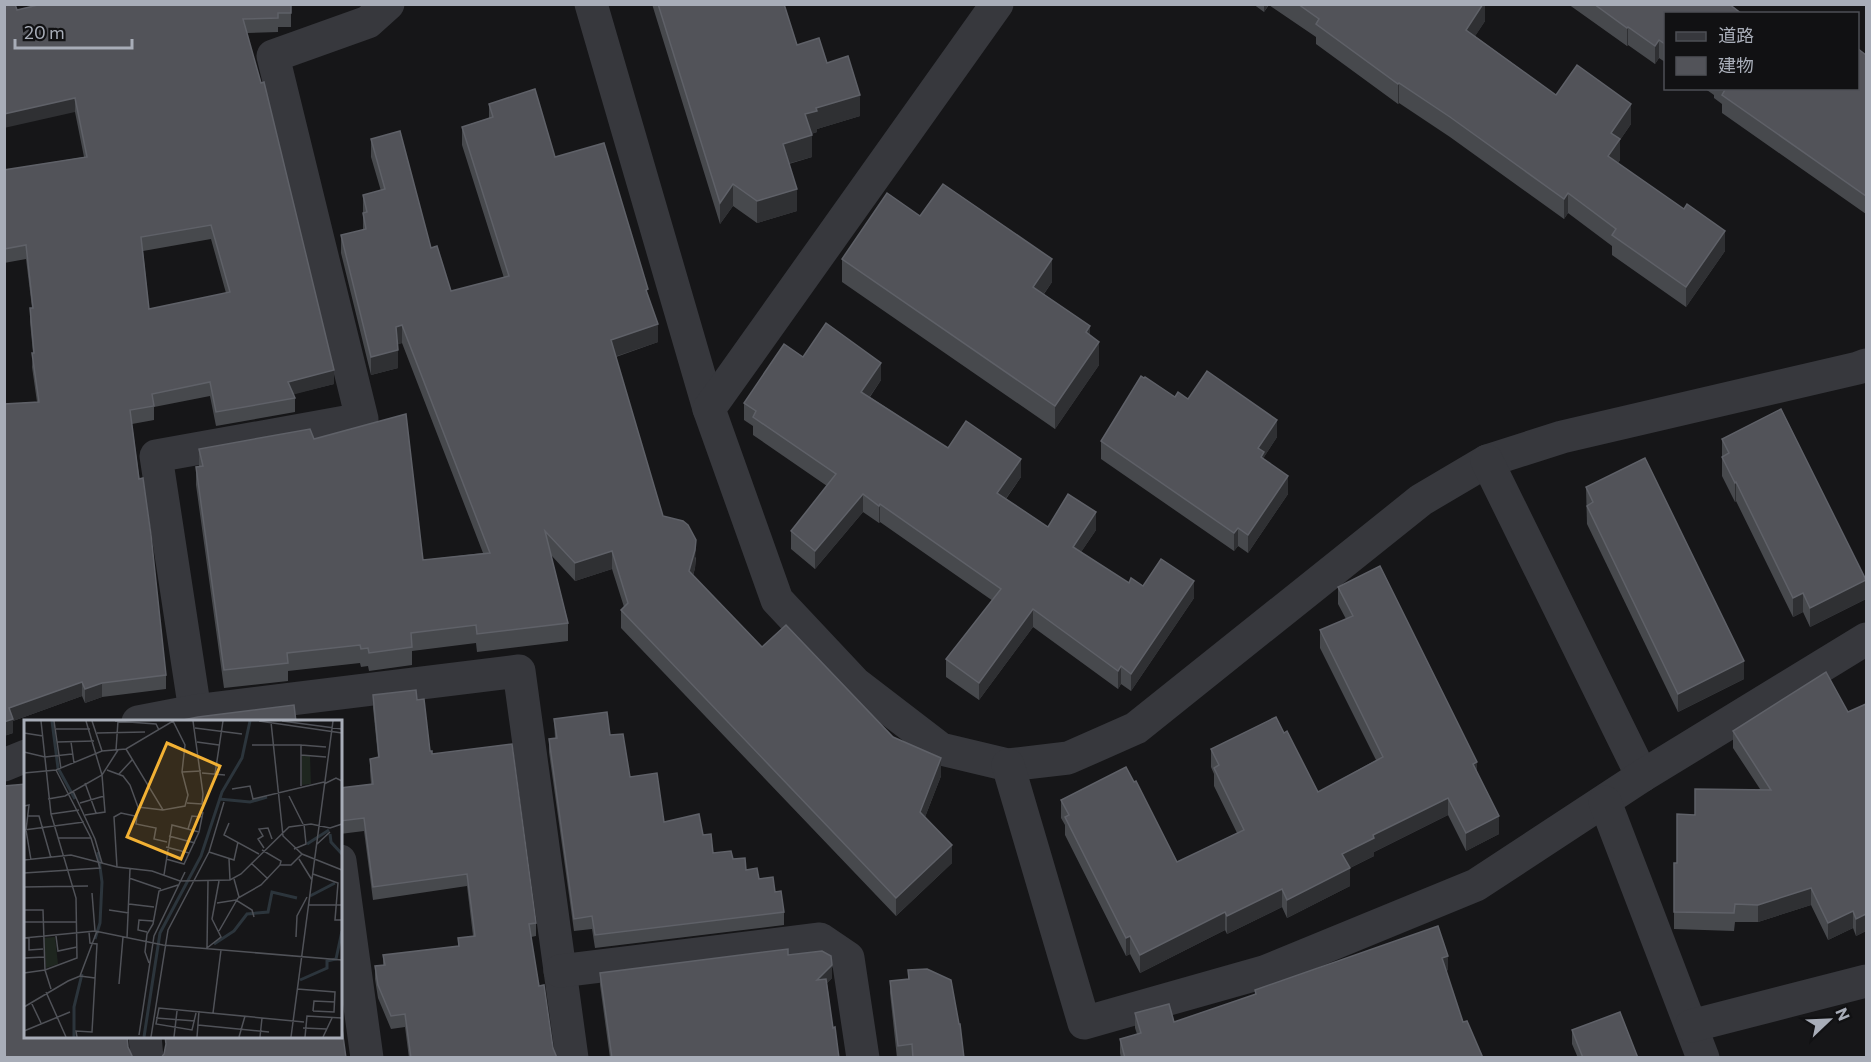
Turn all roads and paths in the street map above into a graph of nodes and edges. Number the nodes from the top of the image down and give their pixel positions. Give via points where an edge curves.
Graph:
1 (388, 4) edge
2 (591, 4) edge
3 (997, 4) edge
4 (1866, 365) edge
5 (709, 409) junction
6 (1487, 461) junction
7 (1866, 639) edge
8 (320, 708) edge
9 (195, 711) junction
10 (148, 720) edge
11 (24, 757) edge
12 (4, 765) edge
13 (1008, 765) junction
14 (1642, 776) junction
15 (1605, 802) junction
16 (342, 876) edge
17 (560, 971) junction
18 (1866, 981) edge
19 (1691, 1026) junction
20 (145, 1038) edge
21 (147, 1058) edge
22 (367, 1058) edge
23 (572, 1058) edge
24 (863, 1058) edge
25 (1703, 1058) edge

1 - 9 street via 368,22 273,56 362,419 156,456
2 - 5 street
3 - 5 street
4 - 6 street via 1562,437
5 - 13 street via 777,600 855,683 941,749
6 - 13 street via 1421,500 1136,728 1068,758
6 - 14 street
7 - 14 street
8 - 9 street
8 - 17 street via 519,671
9 - 10 street
11 - 12 street
13 - 15 street via 1084,1023 1264,972 1476,885
14 - 15 street
15 - 19 street
16 - 22 street
17 - 23 street
17 - 24 street via 820,939 848,958
18 - 19 street
19 - 25 street
20 - 21 street

